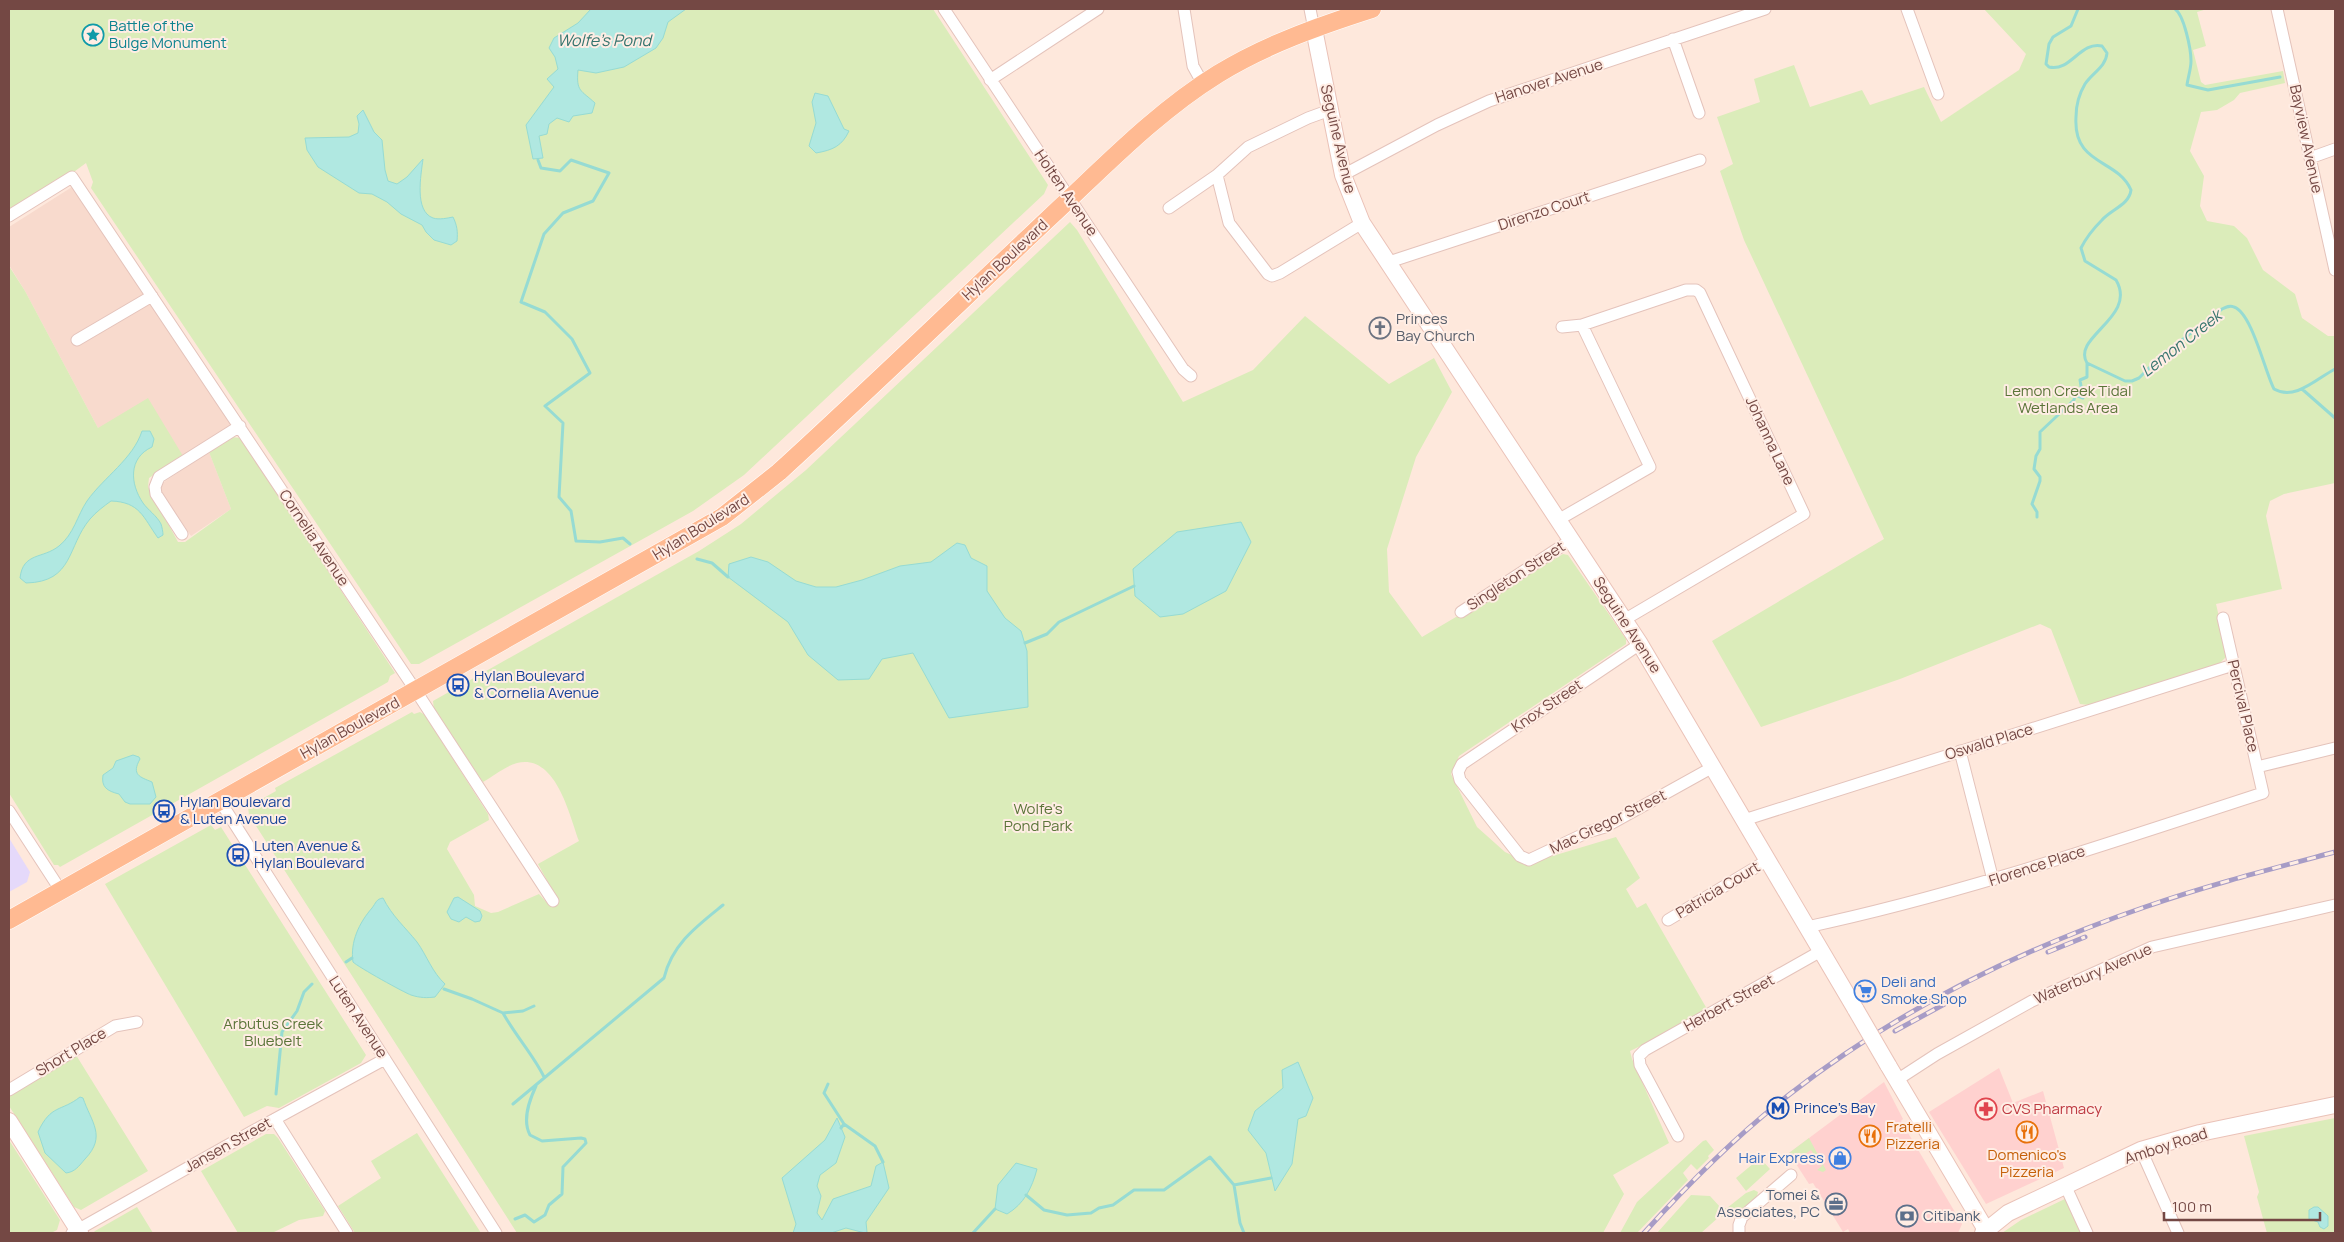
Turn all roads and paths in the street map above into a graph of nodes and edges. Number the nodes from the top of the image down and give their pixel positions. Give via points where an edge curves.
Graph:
1 (944, 9) edge
2 (1098, 9) edge
3 (1184, 9) edge
4 (1310, 9) edge
5 (1372, 9) edge
6 (1765, 9) edge
7 (1907, 9) edge
8 (2277, 9) edge
9 (1314, 29) junction
10 (1673, 39) junction
11 (990, 80) junction
12 (1203, 84) junction
13 (1938, 94) dead end
14 (1330, 110) junction
15 (1699, 113) dead end
16 (2335, 149) edge
17 (2310, 158) junction
18 (1700, 160) dead end
19 (1217, 175) junction
20 (1343, 175) junction
21 (1070, 199) junction
22 (1169, 208) dead end
23 (9, 216) edge
24 (1362, 223) junction
25 (1389, 262) junction
26 (2335, 270) edge
27 (152, 296) junction
28 (1582, 326) junction
29 (1562, 327) dead end
30 (77, 340) dead end
31 (1191, 376) dead end
32 (240, 426) junction
33 (1558, 520) junction
34 (182, 534) dead end
35 (1571, 540) junction
36 (1460, 612) dead end
37 (2223, 618) dead end
38 (1624, 620) junction
39 (1640, 644) junction
40 (2233, 665) junction
41 (416, 691) junction
42 (2335, 748) edge
43 (1960, 751) junction
44 (1713, 767) junction
45 (2257, 767) junction
46 (2263, 793) joint
47 (220, 801) junction
48 (9, 811) edge
49 (1744, 820) junction
50 (1529, 860) joint
51 (1768, 860) junction
52 (1993, 880) junction
53 (61, 891) junction
54 (553, 901) dead end
55 (2335, 905) edge
56 (9, 920) edge
57 (1668, 920) dead end
58 (1807, 926) junction
59 (1821, 951) junction
60 (137, 1022) dead end
61 (385, 1060) junction
62 (1897, 1080) junction
63 (9, 1090) edge
64 (2335, 1105) edge
65 (275, 1119) junction
66 (9, 1121) edge
67 (1678, 1136) dead end
68 (2141, 1150) junction
69 (1791, 1175) dead end
70 (2065, 1185) junction
71 (1739, 1229) edge
72 (1984, 1231) edge
73 (77, 1232) edge
74 (347, 1233) edge
75 (496, 1233) edge
76 (2086, 1233) edge
77 (2178, 1233) edge

1 - 11 street, Holten Avenue
2 - 11 street
3 - 12 street via 1193,66
4 - 9 street, Seguine Avenue
5 - 9 main road, Hylan Boulevard
6 - 10 street, Hanover Avenue
7 - 13 street
8 - 17 street, Bayview Avenue
9 - 12 main road, Hylan Boulevard via 1265,49
9 - 14 street, Seguine Avenue
10 - 15 street
10 - 20 street, Hanover Avenue via 1489,101 1402,142
11 - 21 street, Holten Avenue
12 - 21 main road, Hylan Boulevard via 1158,119
14 - 19 street via 1248,147
14 - 20 street, Seguine Avenue
16 - 17 street
17 - 26 street, Bayview Avenue
18 - 25 street, Direnzo Court
19 - 22 street
19 - 24 street via 1230,222 1264,272 1272,276
20 - 24 street, Seguine Avenue
21 - 31 street, Holten Avenue via 1183,369
21 - 41 main road, Hylan Boulevard via 789,463 739,505 686,539
23 - 27 street, Cornelia Avenue via 72,177
24 - 25 street, Seguine Avenue
25 - 33 street, Seguine Avenue
27 - 30 street
27 - 32 street, Cornelia Avenue
28 - 29 street, Johanna Lane
28 - 33 street via 1650,467
28 - 38 street, Johanna Lane via 1686,290 1700,293 1804,514
32 - 34 street via 156,482 156,494
32 - 41 street, Cornelia Avenue
33 - 35 street, Seguine Avenue
35 - 36 street, Singleton Street
35 - 38 street, Seguine Avenue
37 - 40 street, Percival Place
38 - 39 street, Seguine Avenue
39 - 44 street, Seguine Avenue
39 - 50 street, Knox Street via 1462,764 1458,772 1460,780 1520,856
40 - 43 street, Oswald Place
40 - 45 street, Percival Place
41 - 47 main road, Hylan Boulevard
41 - 54 street, Cornelia Avenue
42 - 45 street
43 - 49 street, Oswald Place
43 - 52 street
44 - 49 street, Seguine Avenue
44 - 50 street, Mac Gregor Street via 1605,827
45 - 46 street, Percival Place
46 - 52 street, Florence Place
47 - 53 main road, Hylan Boulevard
47 - 61 street, Luten Avenue
48 - 53 street
49 - 51 street, Seguine Avenue
51 - 57 street, Patricia Court
51 - 58 street, Seguine Avenue
52 - 58 street, Florence Place via 1916,902
53 - 56 main road, Hylan Boulevard
55 - 62 street, Waterbury Avenue via 2152,946 2032,1001
58 - 59 street, Seguine Avenue
59 - 62 street, Seguine Avenue, bridge
59 - 67 street, Herbert Street via 1639,1056 1640,1065
60 - 63 street, Short Place via 115,1026
61 - 65 street, Jansen Street
61 - 75 street, Luten Avenue
62 - 72 street, Seguine Avenue
64 - 68 street, Amboy Road via 2200,1133
65 - 73 street, Jansen Street
65 - 74 street
66 - 73 street
68 - 70 street, Amboy Road
68 - 77 street
69 - 71 street via 1742,1217
70 - 72 street, Amboy Road via 2008,1213
70 - 76 street

